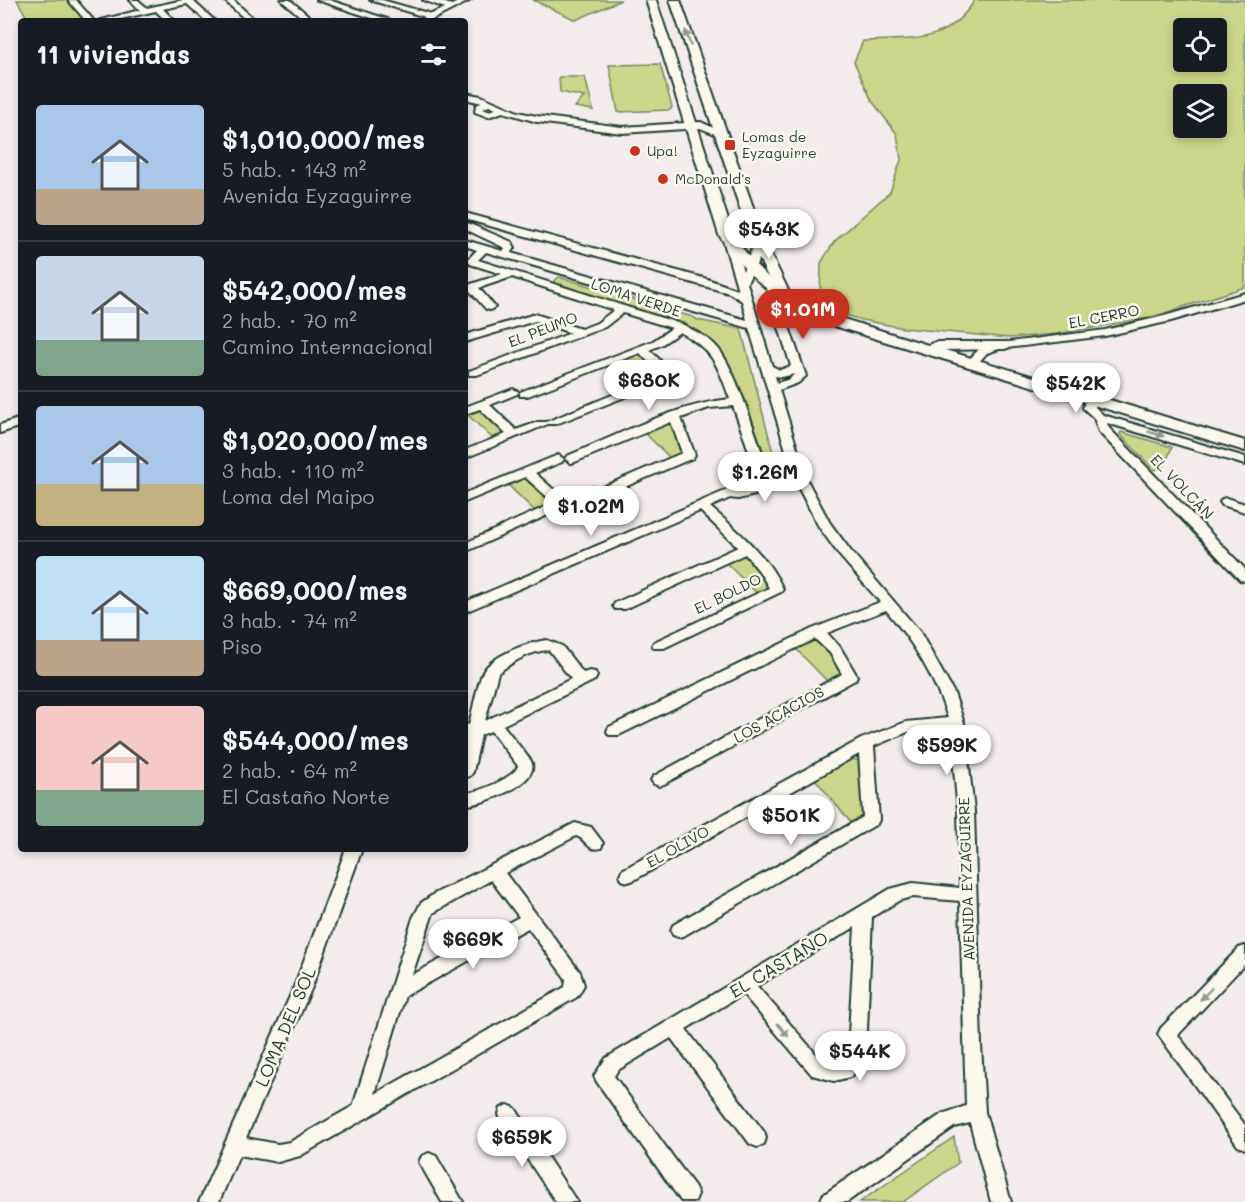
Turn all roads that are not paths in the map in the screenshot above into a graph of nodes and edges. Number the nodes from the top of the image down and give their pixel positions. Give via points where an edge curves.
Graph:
1 (72, 0) edge
2 (134, 0) edge
3 (228, 0) edge
4 (274, 0) edge
5 (285, 0) edge
6 (321, 0) edge
7 (374, 0) edge
8 (427, 0) edge
9 (467, 0) edge
10 (651, 0) edge
11 (675, 0) edge
12 (191, 1) edge
13 (452, 7) junction
14 (157, 8) junction
15 (146, 11) junction
16 (87, 18) edge
17 (115, 18) edge
18 (168, 18) edge
19 (208, 18) edge
20 (249, 18) edge
21 (296, 18) edge
22 (307, 18) edge
23 (379, 18) edge
24 (425, 18) edge
25 (430, 18) edge
26 (695, 60) junction
27 (671, 61) junction
28 (468, 97) edge
29 (693, 130) junction
30 (720, 133) junction
31 (741, 194) junction
32 (713, 195) junction
33 (468, 217) edge
34 (468, 226) edge
35 (468, 244) edge
36 (759, 244) junction
37 (484, 248) junction
38 (501, 253) junction
39 (487, 265) junction
40 (743, 268) junction
41 (507, 272) junction
42 (703, 281) junction
43 (468, 286) edge
44 (771, 286) junction
45 (468, 287) edge
46 (1245, 296) edge
47 (745, 299) junction
48 (789, 301) junction
49 (490, 307) dead end
50 (621, 309) junction
51 (809, 313) junction
52 (782, 323) junction
53 (755, 326) junction
54 (680, 327) junction
55 (580, 332) junction
56 (468, 338) edge
57 (911, 345) junction
58 (1005, 345) junction
59 (641, 349) junction
60 (972, 363) junction
61 (797, 367) junction
62 (768, 368) junction
63 (473, 373) dead end
64 (772, 390) junction
65 (1091, 400) junction
66 (737, 402) junction
67 (482, 404) junction
68 (468, 410) edge
69 (675, 417) junction
70 (1100, 417) junction
71 (18, 423) edge
72 (0, 429) edge
73 (514, 435) junction
74 (1245, 446) edge
75 (468, 453) edge
76 (1245, 461) edge
77 (527, 472) junction
78 (763, 473) junction
79 (799, 475) junction
80 (729, 494) junction
81 (468, 497) edge
82 (1226, 502) dead end
83 (562, 504) junction
84 (702, 506) junction
85 (1245, 508) edge
86 (468, 547) edge
87 (746, 548) junction
88 (1245, 576) edge
89 (889, 604) junction
90 (468, 606) edge
91 (620, 606) dead end
92 (817, 632) junction
93 (659, 645) dead end
94 (493, 723) junction
95 (957, 723) junction
96 (471, 730) edge
97 (614, 731) dead end
98 (866, 743) junction
99 (468, 751) edge
100 (659, 780) dead end
101 (468, 799) edge
102 (595, 843) dead end
103 (353, 852) edge
104 (494, 871) junction
105 (628, 875) dead end
106 (967, 895) junction
107 (864, 913) junction
108 (530, 919) junction
109 (840, 928) junction
110 (679, 930) dead end
111 (862, 938) junction
112 (1245, 953) edge
113 (746, 985) junction
114 (398, 991) junction
115 (674, 1028) junction
116 (360, 1112) junction
117 (976, 1112) junction
118 (508, 1114) dead end
119 (757, 1138) dead end
120 (1245, 1140) edge
121 (235, 1145) junction
122 (429, 1162) dead end
123 (688, 1194) dead end
124 (209, 1202) edge
125 (453, 1202) edge
126 (567, 1202) edge
127 (830, 1202) edge
128 (1001, 1202) edge

1 - 16 street
2 - 15 street
3 - 20 street
4 - 21 street
5 - 22 street
6 - 23 street
7 - 24 street
8 - 13 street
9 - 13 street
10 - 27 main road
26 -> 11 main road
12 - 14 street
12 - 19 street
13 - 25 street
14 - 15 street
14 - 18 street
15 - 17 street
26 - 27 main road
26 - 30 main road
27 - 29 main road
28 - 29 street via 529,118 611,129 669,126
29 - 30 street via 709,127
29 - 32 main road
30 - 31 main road
31 - 32 main road via 729,198
31 - 36 main road
32 - 40 main road via 726,235
33 - 42 street
34 - 38 street via 508,244 510,248
35 - 37 street
36 - 40 street, AVENIDA EYZAGUIRRE via 756,255
36 - 48 main road
37 - 38 street
37 - 39 street via 473,260
38 - 39 street via 487,260
38 - 53 street
39 - 41 street, LOMA VERDE
40 - 42 street via 722,279
40 - 44 main road
40 - 47 street, AVENIDA EYZAGUIRRE via 741,284
41 - 43 street
41 - 50 street, LOMA VERDE
42 - 47 street
44 - 48 main road
44 - 52 street
45 - 49 street
46 - 58 street, EL CERRO via 1105,333
47 - 53 street, AVENIDA EYZAGUIRRE
48 - 51 main road
50 - 54 street, LOMA VERDE
50 - 55 street, EL PEUMO via 601,325
51 - 52 street via 794,315
51 - 57 main road
52 - 61 street
53 - 62 street, AVENIDA EYZAGUIRRE
54 - 59 street
54 - 66 street, LOMA VERDE via 712,348
55 - 56 street via 535,317
55 - 63 street, EL PEUMO
57 - 58 main road
57 - 60 main road
58 - 60 street, EL CERRO via 983,351
59 - 67 street
59 - 73 street via 662,370 662,379
60 - 65 main road
61 - 62 street via 782,374
61 - 64 street via 798,379
62 - 64 street, AVENIDA EYZAGUIRRE
64 - 79 street, AVENIDA EYZAGUIRRE
65 - 70 street, EL VOLCÁN via 1089,408
65 - 74 main road
66 - 69 street via 708,405
66 - 78 street, LOMA VERDE
67 - 68 street
67 - 73 street
69 - 77 street
69 - 83 street via 689,455
70 -> 76 street
70 - 88 street, EL VOLCÁN via 1103,429
71 - 72 street
73 - 75 street
77 - 81 street
77 - 83 street
78 - 79 street
78 - 80 street via 738,484
79 - 80 street via 738,495
79 - 89 street, AVENIDA EYZAGUIRRE via 839,546
80 - 84 street
82 - 85 street
83 - 86 street
84 - 87 street, EL BOLDO
84 - 90 street
87 - 91 street
87 - 93 street, EL BOLDO via 776,589
89 - 92 street
89 - 95 street, AVENIDA EYZAGUIRRE via 915,635
92 - 97 street
92 - 100 street, LOS ACACIOS via 835,650 850,676
94 - 96 street
94 - 96 street via 585,678 549,645 536,646 500,663 489,674
94 - 101 street via 526,765 525,772 477,799
95 - 98 street, EL OLIVO via 906,727
95 - 106 street, AVENIDA EYZAGUIRRE via 966,811
96 - 99 street
98 - 105 street, EL OLIVO
98 - 110 street via 871,820
102 - 104 street via 585,831 575,829
103 - 121 street, LOMA DEL SOL via 303,987
104 - 108 street
104 - 114 street via 427,908
106 - 107 street, EL CASTAÑO via 908,890
106 - 117 street, AVENIDA EYZAGUIRRE
107 - 109 street, EL CASTAÑO
107 - 111 street
108 - 114 street
108 - 116 street via 574,977 571,992
109 - 111 street
109 - 113 street, EL CASTAÑO
113 -> 111 street via 813,1066 829,1073 844,1071 857,1052
112 -> 120 street via 1167,1034
113 - 115 street, EL CASTAÑO
114 - 116 street
115 - 119 street
115 - 123 street, EL CASTAÑO via 612,1064 603,1076
116 - 121 street via 286,1152
117 - 127 street via 949,1120
117 - 128 street, AVENIDA EYZAGUIRRE
118 - 126 street
121 - 124 street, LOMA DEL SOL
122 - 125 street

